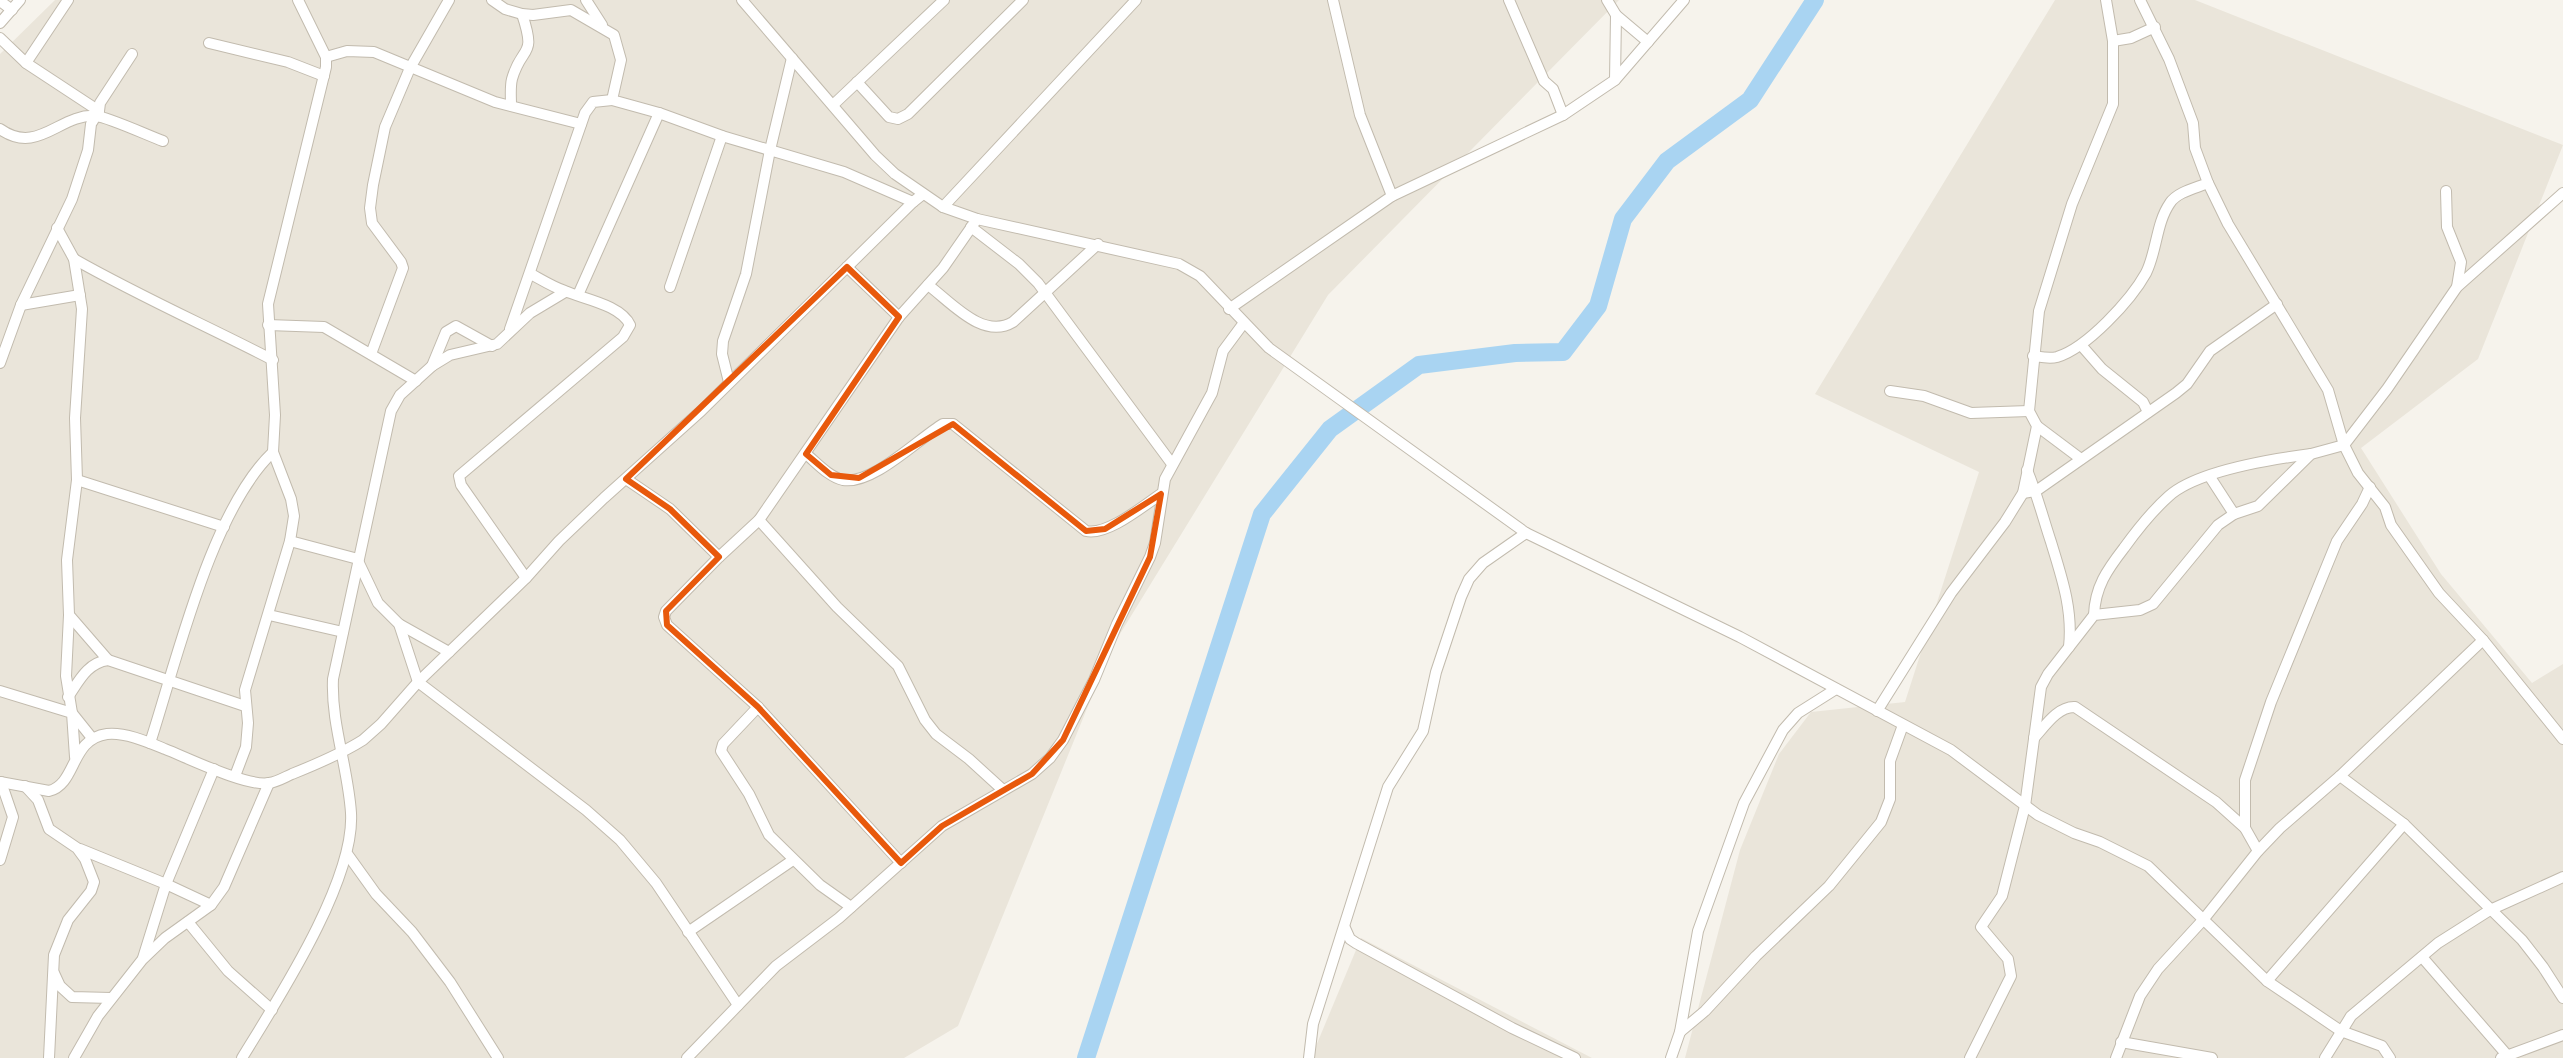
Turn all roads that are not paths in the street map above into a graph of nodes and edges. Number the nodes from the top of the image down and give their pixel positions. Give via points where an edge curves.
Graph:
1 (20, 0) edge
2 (68, 0) edge
3 (298, 0) edge
4 (449, 0) edge
5 (492, 0) edge
6 (562, 0) edge
7 (586, 0) edge
8 (742, 0) edge
9 (944, 0) edge
10 (1023, 0) edge
11 (1136, 0) edge
12 (1333, 0) edge
13 (1509, 0) edge
14 (1607, 0) edge
15 (1684, 0) edge
16 (2106, 0) edge
17 (2140, 0) edge
18 (0, 1) edge
19 (12, 10) junction
20 (522, 14) junction
21 (548, 14) junction
22 (1616, 15) junction
23 (0, 23) edge
24 (2155, 27) junction
25 (603, 28) junction
26 (0, 38) edge
27 (2113, 41) junction
28 (1648, 42) junction
29 (209, 43) dead end
30 (132, 54) dead end
31 (326, 57) junction
32 (792, 58) junction
33 (26, 63) junction
34 (410, 68) junction
35 (324, 76) junction
36 (1615, 80) junction
37 (857, 82) junction
38 (612, 100) junction
39 (511, 105) junction
40 (833, 105) junction
41 (98, 113) junction
42 (659, 113) junction
43 (1563, 115) junction
44 (581, 124) junction
45 (0, 129) edge
46 (722, 136) junction
47 (163, 141) dead end
48 (770, 150) junction
49 (2208, 183) junction
50 (2446, 191) dead end
51 (2563, 193) edge
52 (923, 194) junction
53 (1392, 196) junction
54 (913, 202) junction
55 (943, 207) junction
56 (974, 223) junction
57 (57, 228) junction
58 (1098, 244) junction
59 (74, 259) junction
60 (847, 267) junction
61 (531, 274) junction
62 (928, 285) junction
63 (670, 287) dead end
64 (2457, 287) junction
65 (565, 292) junction
66 (1045, 293) junction
67 (80, 295) junction
68 (578, 295) junction
69 (2277, 304) junction
70 (21, 305) junction
71 (1229, 309) junction
72 (899, 317) junction
73 (1243, 324) junction
74 (268, 325) junction
75 (507, 335) junction
76 (2081, 345) junction
77 (492, 346) junction
78 (371, 354) junction
79 (2033, 356) junction
80 (273, 360) junction
81 (0, 363) edge
82 (432, 366) junction
83 (416, 381) junction
84 (729, 382) junction
85 (1890, 391) dead end
86 (2029, 411) junction
87 (2148, 412) junction
88 (2037, 426) junction
89 (2344, 445) junction
90 (273, 452) junction
91 (806, 454) junction
92 (2311, 454) junction
93 (2081, 459) junction
94 (1172, 464) junction
95 (2026, 470) junction
96 (2210, 477) junction
97 (626, 479) junction
98 (77, 480) junction
99 (2370, 487) junction
100 (2036, 491) junction
101 (2023, 493) junction
102 (1161, 494) junction
103 (2234, 514) junction
104 (759, 520) junction
105 (224, 527) junction
106 (1526, 533) junction
107 (290, 541) junction
108 (719, 557) junction
109 (358, 559) junction
110 (526, 578) junction
111 (69, 615) junction
112 (269, 615) junction
113 (2094, 615) junction
114 (399, 624) junction
115 (343, 632) junction
116 (2483, 640) junction
117 (2068, 649) junction
118 (449, 652) junction
119 (108, 660) junction
120 (170, 682) junction
121 (418, 682) junction
122 (1836, 689) junction
123 (0, 691) edge
124 (68, 697) junction
125 (245, 706) junction
126 (758, 707) junction
127 (1877, 711) junction
128 (72, 713) junction
129 (1903, 725) junction
130 (92, 738) junction
131 (2033, 739) junction
132 (2563, 739) edge
133 (150, 743) junction
134 (343, 752) junction
135 (75, 757) junction
136 (214, 769) junction
137 (235, 776) junction
138 (2340, 776) junction
139 (0, 782) edge
140 (269, 783) junction
141 (25, 786) junction
142 (1003, 790) junction
143 (2025, 806) junction
144 (2404, 824) junction
145 (2245, 828) junction
146 (77, 848) junction
147 (2258, 851) junction
148 (348, 855) junction
149 (0, 860) edge
150 (793, 860) junction
151 (901, 863) junction
152 (2563, 877) edge
153 (166, 884) junction
154 (211, 905) junction
155 (851, 907) junction
156 (2490, 910) junction
157 (2203, 920) junction
158 (188, 922) junction
159 (1345, 928) junction
160 (688, 932) junction
161 (2422, 957) junction
162 (142, 960) junction
163 (53, 969) junction
164 (2267, 981) junction
165 (111, 998) junction
166 (2563, 998) edge
167 (738, 1005) junction
168 (272, 1010) junction
169 (2341, 1031) junction
170 (1680, 1032) junction
171 (2563, 1035) edge
172 (2121, 1042) junction
173 (2504, 1056) edge
174 (49, 1058) edge
175 (74, 1058) edge
176 (242, 1058) edge
177 (498, 1058) edge
178 (687, 1058) edge
179 (1309, 1058) edge
180 (1575, 1058) edge
181 (1671, 1058) edge
182 (1970, 1058) edge
183 (2116, 1058) edge
184 (2212, 1058) edge
185 (2325, 1058) edge
186 (2390, 1058) edge

1 - 19 street
2 - 33 street
3 - 31 street
4 - 34 street
5 - 20 street
6 - 21 street
7 - 25 street
8 - 32 street
9 - 37 street
10 - 37 street via 898,119 889,117
11 - 55 street
12 - 53 street via 1360,115
13 - 43 street
14 - 22 street
15 - 28 street
16 - 27 street
17 - 24 street
18 - 19 street
19 - 23 street
20 - 21 street
20 - 39 street via 530,37 511,83
21 - 25 street via 571,10
22 - 28 street
22 - 36 street
24 - 27 street
24 - 49 street via 2193,123 2195,148
25 - 38 street via 614,35 621,60
26 - 33 street
27 - 79 street via 2113,104 2048,275
28 - 36 street
29 - 35 street
30 - 41 street via 102,97
31 - 34 street via 374,52
31 - 35 street
32 - 40 street
32 - 48 street
33 - 41 street
34 - 39 street
34 - 78 street via 385,127 370,208 372,223 403,268
35 - 74 street via 270,290
36 - 43 street
37 - 40 street
38 - 42 street
38 - 44 street via 593,102
39 - 44 street
40 - 52 street via 875,155
41 - 45 street via 25,139
41 - 47 street
41 - 57 street via 72,199
42 - 46 street
42 - 68 street
43 - 53 street
44 - 61 street
46 - 48 street
46 - 63 street
48 - 54 street via 844,172
48 - 84 street via 746,274 723,341
49 - 69 street
49 - 76 street via 2171,200 2145,275
50 - 64 street via 2447,227 2461,262
51 - 64 street
52 - 54 street
52 - 55 street
53 - 71 street
54 - 60 street
55 - 56 street
56 - 58 street
56 - 62 street
56 - 66 street
57 - 59 street
57 - 70 street
58 - 66 street
58 - 71 street via 1179,264 1200,276
59 - 67 street
59 - 80 street
60 - 72 street
60 - 84 street
61 - 65 street
61 - 75 street
62 - 66 street via 989,328 1002,329
62 - 72 street
64 - 89 street
65 - 68 street
65 - 75 street
66 - 94 street
67 - 70 street
67 - 98 street
68 - 110 street via 626,317 628,332 459,476
69 - 87 street via 2210,351 2187,384
69 - 89 street via 2328,390
70 - 81 street
71 - 73 street
72 - 91 street
73 - 94 street via 1223,351 1212,393
73 - 106 street via 1329,393
74 - 78 street via 324,327
74 - 80 street
75 - 77 street
76 - 79 street via 2058,357
76 - 87 street
77 - 82 street via 450,355
77 - 82 street via 456,326 446,332
78 - 83 street
79 - 86 street
80 - 90 street
82 - 83 street
83 - 109 street via 391,411
84 - 97 street
85 - 86 street via 1924,396 1971,413
86 - 88 street
87 - 93 street
88 - 93 street
88 - 95 street
89 - 92 street
89 - 99 street
90 - 105 street via 256,468
90 - 107 street via 291,499
91 - 102 street via 831,475 859,478 943,424 953,424 1086,531 1105,529
91 - 104 street
92 - 96 street
92 - 103 street via 2258,506
93 - 100 street
94 - 102 street
95 - 100 street
95 - 101 street
96 - 103 street
96 - 113 street via 2170,495 2139,528 2102,579
97 - 108 street via 670,509
97 - 110 street
98 - 105 street
98 - 111 street via 67,560
99 - 116 street via 2422,570
99 - 145 street via 2331,554 2266,715 2245,780
100 - 101 street
100 - 117 street via 2068,602
101 - 127 street via 1951,593
102 - 142 street via 1150,557 1077,716 1050,758
103 - 113 street via 2218,525 2153,604
104 - 108 street
104 - 142 street via 898,666 936,734
105 - 120 street
106 - 122 street
106 - 159 street via 1483,563 1465,588 1436,672 1423,731 1388,787
107 - 109 street
107 - 112 street
108 - 126 street via 664,617
109 - 114 street via 378,603
109 - 115 street
110 - 118 street
111 - 119 street
111 - 124 street
112 - 115 street
112 - 125 street via 245,690
113 - 117 street
114 - 118 street
114 - 121 street
115 - 134 street via 332,698
116 - 132 street
116 - 138 street
117 - 131 street via 2041,687
118 - 121 street
119 - 120 street
119 - 124 street via 88,668
120 - 125 street
120 - 133 street
121 - 134 street via 381,724
121 - 160 street via 620,840
122 - 127 street
122 - 170 street via 1798,713 1783,730 1744,803 1698,931
123 - 128 street
124 - 128 street
125 - 137 street via 246,747
126 - 150 street via 721,751 769,835
126 - 151 street
127 - 129 street
128 - 130 street
128 - 135 street
129 - 143 street via 1951,750
129 - 170 street via 1890,761 1890,799 1881,822 1829,886
130 - 133 street via 120,735
130 - 135 street
131 - 143 street
131 - 145 street via 2061,710 2075,707 2216,802
133 - 136 street
134 - 140 street
134 - 148 street via 352,816
135 - 141 street via 56,789
136 - 137 street
136 - 153 street
137 - 140 street
138 - 144 street
138 - 147 street
139 - 141 street
139 - 149 street via 13,817
140 - 154 street via 224,887
141 - 146 street via 38,800 49,829
142 - 151 street via 942,826
143 - 157 street via 2148,866
143 - 182 street via 2002,896 1981,927 2008,959 2011,976
144 - 156 street
144 - 164 street
145 - 147 street
146 - 153 street
146 - 163 street via 94,882 68,920
147 - 157 street
148 - 168 street
148 - 177 street via 450,982
150 - 155 street
150 - 160 street
151 - 155 street
152 - 156 street
153 - 154 street
153 - 162 street
154 - 158 street
155 - 167 street via 776,966
156 - 161 street
156 - 166 street via 2543,967
157 - 164 street
157 - 172 street via 2152,978
158 - 162 street
158 - 168 street via 228,971
159 - 179 street via 1313,1024
159 - 180 street via 1356,943
160 - 167 street
161 - 169 street via 2369,999
161 - 173 street
162 - 165 street
163 - 165 street via 72,997
163 - 174 street
164 - 169 street
165 - 175 street
167 - 178 street
168 - 176 street
169 - 185 street
169 - 186 street via 2382,1046
170 - 181 street
171 - 173 street
172 - 183 street
172 - 184 street

